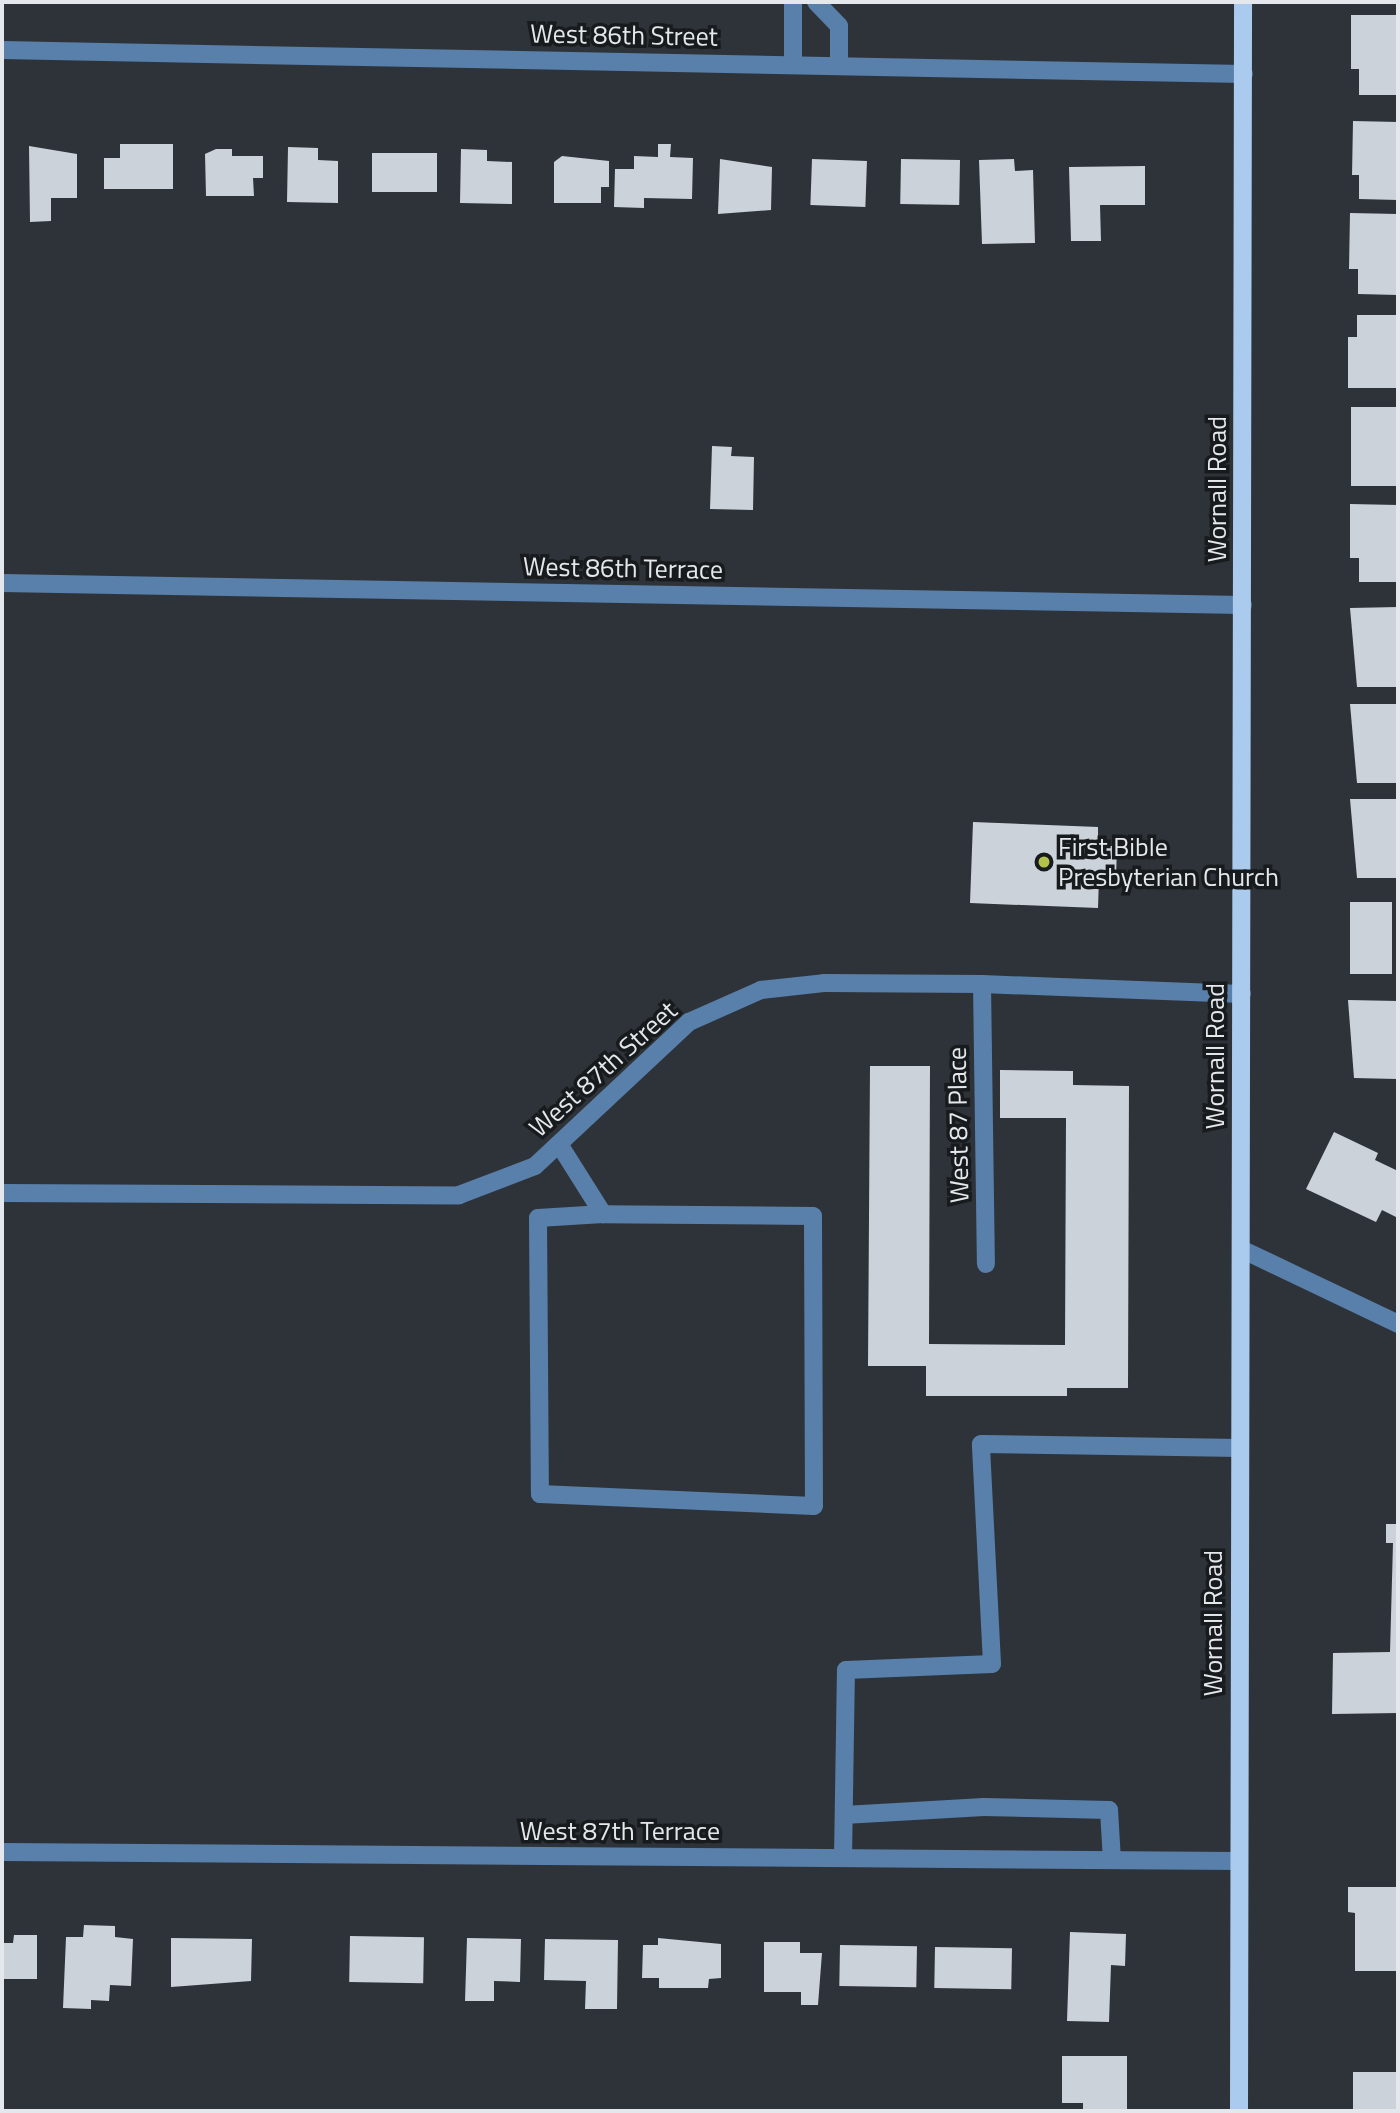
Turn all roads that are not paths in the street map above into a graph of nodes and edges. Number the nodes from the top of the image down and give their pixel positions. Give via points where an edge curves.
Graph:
1 (793, 2) edge
2 (816, 2) edge
3 (1243, 2) edge
4 (2, 50) edge
5 (793, 65) junction
6 (839, 66) junction
7 (1244, 74) junction
8 (2, 583) edge
9 (1243, 605) junction
10 (982, 984) junction
11 (1242, 994) junction
12 (559, 1144) junction
13 (2, 1193) edge
14 (603, 1214) junction
15 (1241, 1249) junction
16 (986, 1264) dead end
17 (1398, 1324) edge
18 (1240, 1448) junction
19 (844, 1815) junction
20 (2, 1852) edge
21 (843, 1858) junction
22 (1112, 1860) junction
23 (1239, 1861) junction
24 (1239, 2111) edge

1 - 5 street
2 - 6 street via 839,26
3 - 7 main road, Wornall Road
4 - 5 street, West 86th Street
5 - 6 street, West 86th Street
6 - 7 street, West 86th Street
7 - 9 main road, Wornall Road
8 - 9 street, West 86th Terrace
9 - 11 main road, Wornall Road
10 - 11 street, West 87th Street
10 - 12 street, West 87th Street via 824,983 761,990 689,1022
10 - 16 street, West 87 Place
11 - 15 main road, Wornall Road
12 - 13 street, West 87th Street via 535,1166 459,1195
12 - 14 street
14 - 14 street via 538,1218 540,1494 814,1506 813,1216
15 - 17 street
15 - 18 main road, Wornall Road
18 - 19 street via 981,1444 992,1664 846,1670
18 - 23 main road, Wornall Road
19 - 21 street
19 - 22 street via 984,1807 1109,1810
20 - 21 street, West 87th Terrace
21 - 22 street, West 87th Terrace
22 - 23 street, West 87th Terrace
23 - 24 main road, Wornall Road

